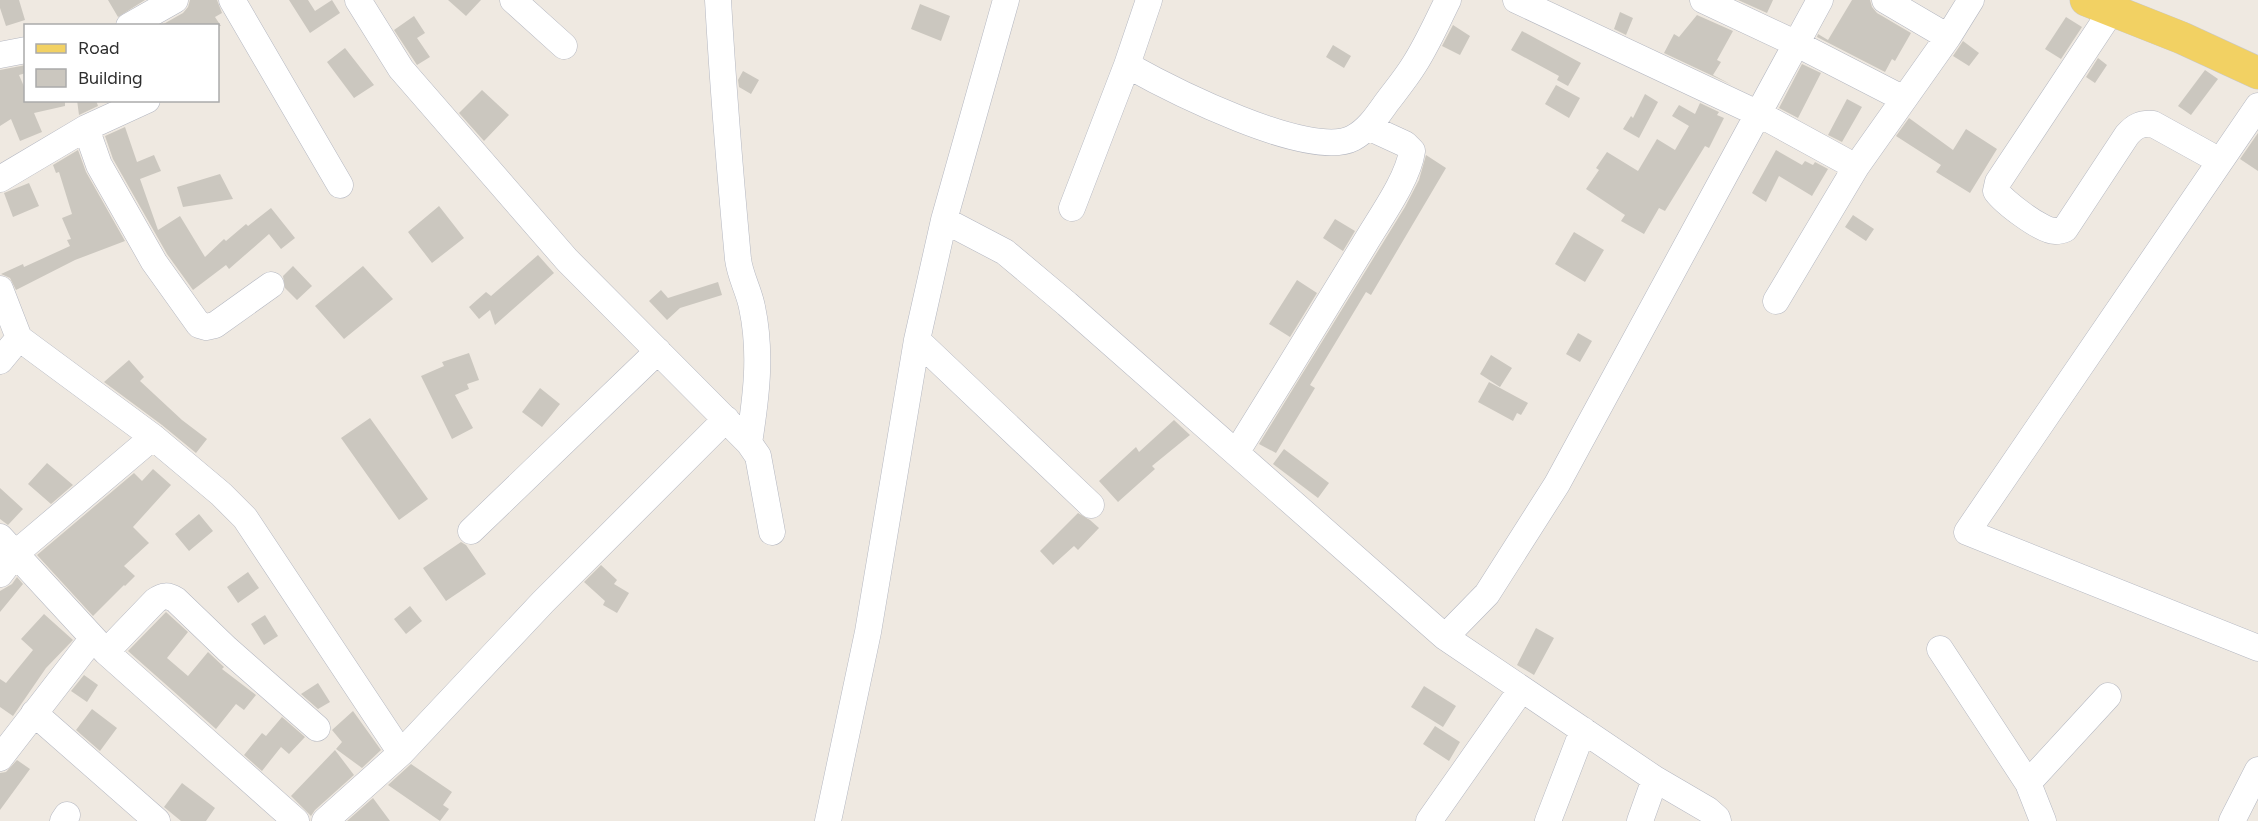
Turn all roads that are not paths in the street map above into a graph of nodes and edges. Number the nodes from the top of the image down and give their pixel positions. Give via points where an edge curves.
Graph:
1 (175, 0) edge
2 (232, 0) edge
3 (358, 0) edge
4 (513, 0) edge
5 (718, 0) edge
6 (1006, 0) edge
7 (1149, 0) edge
8 (1448, 0) edge
9 (1516, 0) edge
10 (1703, 0) edge
11 (1820, 0) edge
12 (1885, 0) edge
13 (1971, 0) edge
14 (2144, 0) edge
15 (2099, 5) edge
16 (133, 24) edge
17 (1948, 38) junction
18 (1797, 44) junction
19 (564, 46) dead end
20 (2258, 49) edge
21 (24, 50) edge
22 (0, 55) edge
23 (1127, 65) junction
24 (2258, 73) edge
25 (1904, 99) junction
26 (143, 102) edge
27 (2258, 105) edge
28 (1759, 114) junction
29 (1368, 127) junction
30 (86, 128) junction
31 (2220, 161) junction
32 (1856, 167) junction
33 (0, 179) edge
34 (340, 185) dead end
35 (1072, 208) dead end
36 (944, 220) junction
37 (271, 285) dead end
38 (0, 289) edge
39 (1776, 301) dead end
40 (19, 338) junction
41 (917, 340) junction
42 (658, 351) junction
43 (0, 361) edge
44 (726, 419) junction
45 (153, 437) junction
46 (748, 443) junction
47 (1236, 453) junction
48 (1091, 505) dead end
49 (471, 531) dead end
50 (772, 532) dead end
51 (8, 545) edge
52 (0, 574) edge
53 (1445, 637) junction
54 (100, 645) junction
55 (2258, 648) edge
56 (1940, 649) dead end
57 (1521, 690) junction
58 (2108, 696) dead end
59 (34, 713) junction
60 (317, 728) dead end
61 (1582, 730) junction
62 (401, 753) junction
63 (0, 758) edge
64 (2257, 777) edge
65 (1655, 779) junction
66 (2028, 783) junction
67 (157, 821) edge
68 (296, 821) edge
69 (324, 821) edge
70 (828, 821) edge
71 (1429, 821) edge
72 (1548, 821) edge
73 (1640, 821) edge
74 (1718, 821) edge
75 (2043, 821) edge
76 (2232, 821) edge

1 - 16 street
2 - 34 street
3 - 42 street via 401,69 567,260
4 - 19 street
5 - 46 street via 739,265 752,306 758,348 757,395
6 - 36 street
7 - 23 street
8 - 29 street via 1414,65
9 - 28 street
10 - 18 street
11 - 18 street
12 - 17 street
13 - 17 street
14 - 20 main road
15 - 24 main road
15 - 31 street via 1998,182 1996,191 2001,199 2044,228 2065,229 2127,135 2143,123 2153,124
17 - 25 street
18 - 25 street
18 - 28 street
21 - 22 street
23 - 29 street via 1214,110 1286,134 1337,143 1352,139
23 - 35 street
25 - 32 street
26 - 30 street
27 - 31 street
28 - 32 street
28 - 53 street via 1557,484 1487,594
29 - 47 street via 1405,144 1412,151 1410,163 1377,224
30 - 33 street
30 - 37 street via 99,165 154,262 199,324 215,326
31 - 55 street via 1967,532
32 - 39 street
36 - 41 street
36 - 47 street via 1005,252
38 - 40 street
40 - 43 street
40 - 45 street
41 - 48 street
41 - 70 street via 868,632
42 - 44 street
42 - 49 street
44 - 46 street
44 - 62 street via 543,602
45 - 51 street via 74,502
45 - 62 street via 245,518
46 - 50 street via 758,456
47 - 53 street
51 - 52 street
51 - 54 street
53 - 57 street
54 - 59 street
54 - 60 street via 161,596 170,596
54 - 68 street
56 - 66 street
57 - 61 street
57 - 71 street
58 - 66 street
59 - 63 street
59 - 67 street
61 - 65 street
61 - 72 street
62 - 69 street
64 - 76 street
65 - 73 street
65 - 74 street via 1708,810
66 - 75 street

